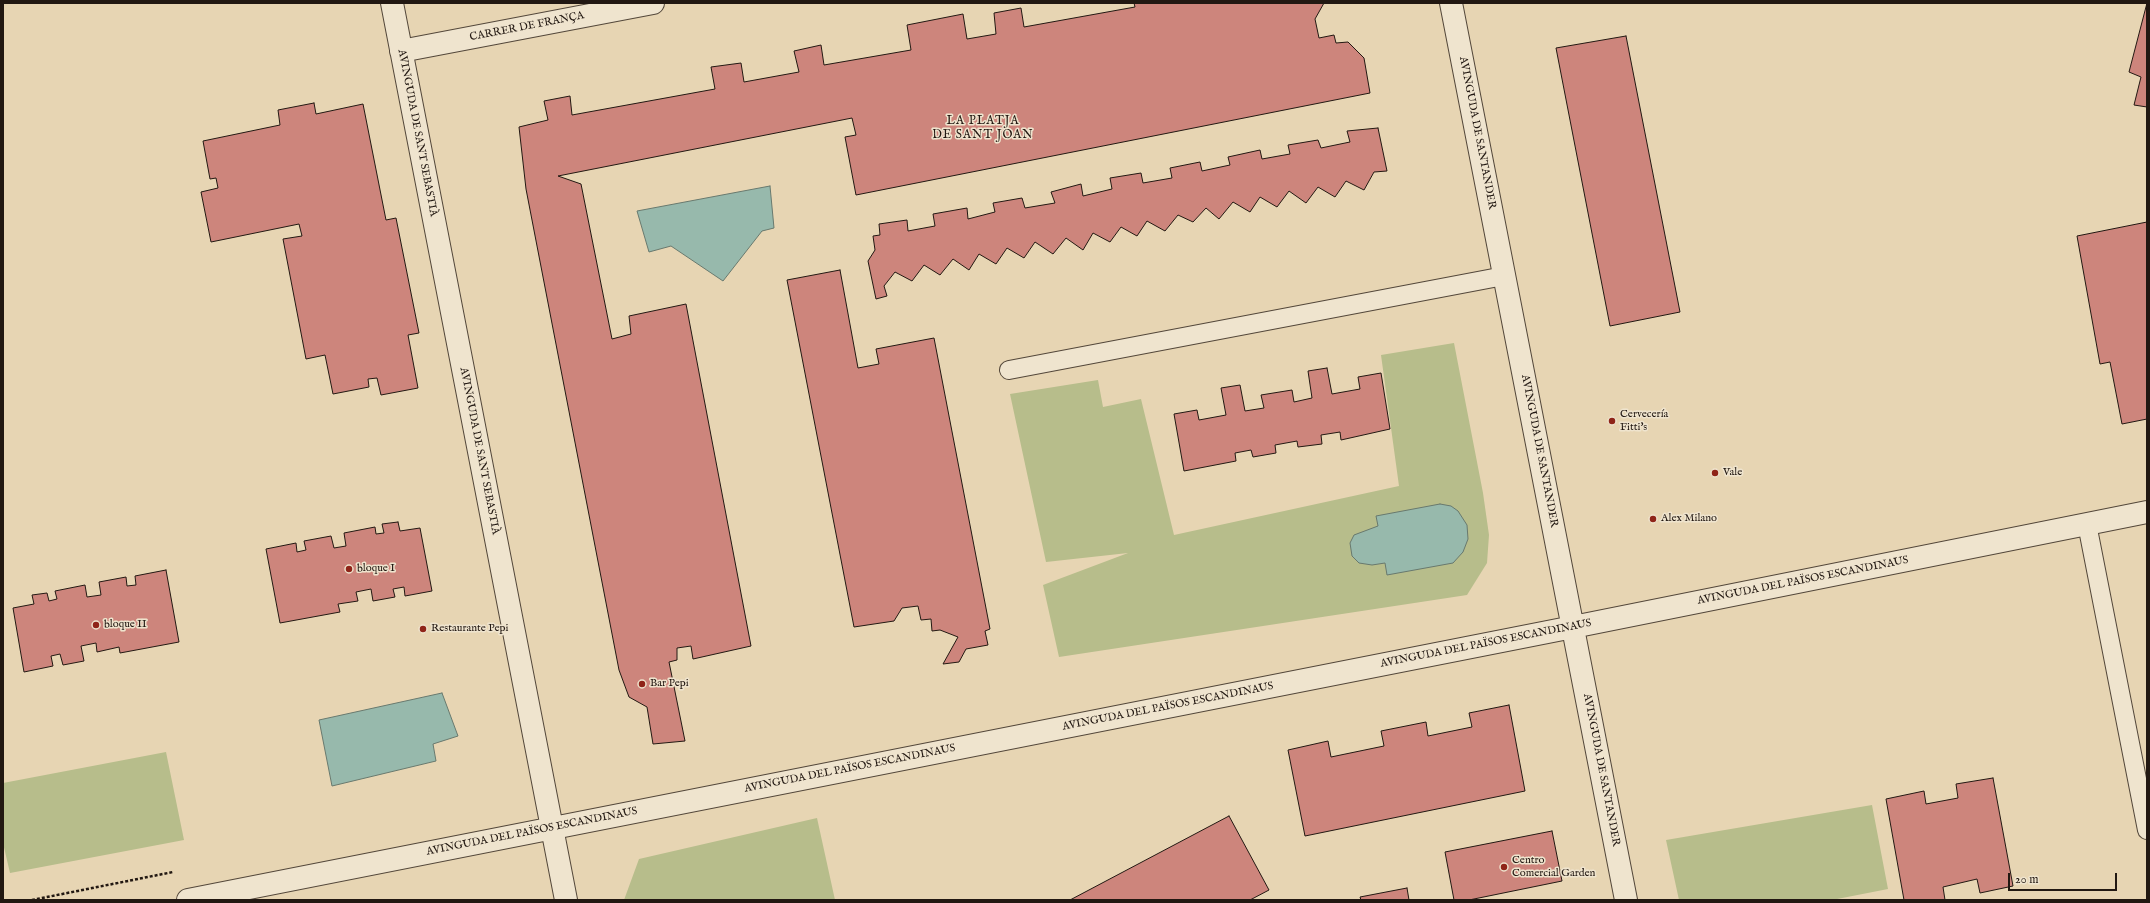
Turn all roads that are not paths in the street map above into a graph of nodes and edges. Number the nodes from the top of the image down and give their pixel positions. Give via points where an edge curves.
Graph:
1 (392, 3) edge
2 (653, 3) edge
3 (1451, 3) edge
4 (401, 52) junction
5 (1504, 276) junction
6 (1009, 370) dead end
7 (2147, 512) edge
8 (2087, 524) junction
9 (1573, 627) junction
10 (552, 827) junction
11 (2147, 830) edge
12 (188, 900) edge
13 (566, 900) edge
14 (1626, 900) edge

1 - 4 street, AVINGUDA DE SANT SEBASTIÀ
2 - 4 street, CARRER DE FRANÇA
3 - 5 street, AVINGUDA DE SANTANDER
4 - 10 street, AVINGUDA DE SANT SEBASTIÀ
5 - 6 lane
5 - 9 street, AVINGUDA DE SANTANDER
7 - 8 street, AVINGUDA DEL PAÏSOS ESCANDINAUS
8 - 9 street, AVINGUDA DEL PAÏSOS ESCANDINAUS
8 - 11 lane
9 - 10 street, AVINGUDA DEL PAÏSOS ESCANDINAUS
9 - 14 street, AVINGUDA DE SANTANDER
10 - 12 street, AVINGUDA DEL PAÏSOS ESCANDINAUS
10 - 13 street, AVINGUDA DE SANT SEBASTIÀ

